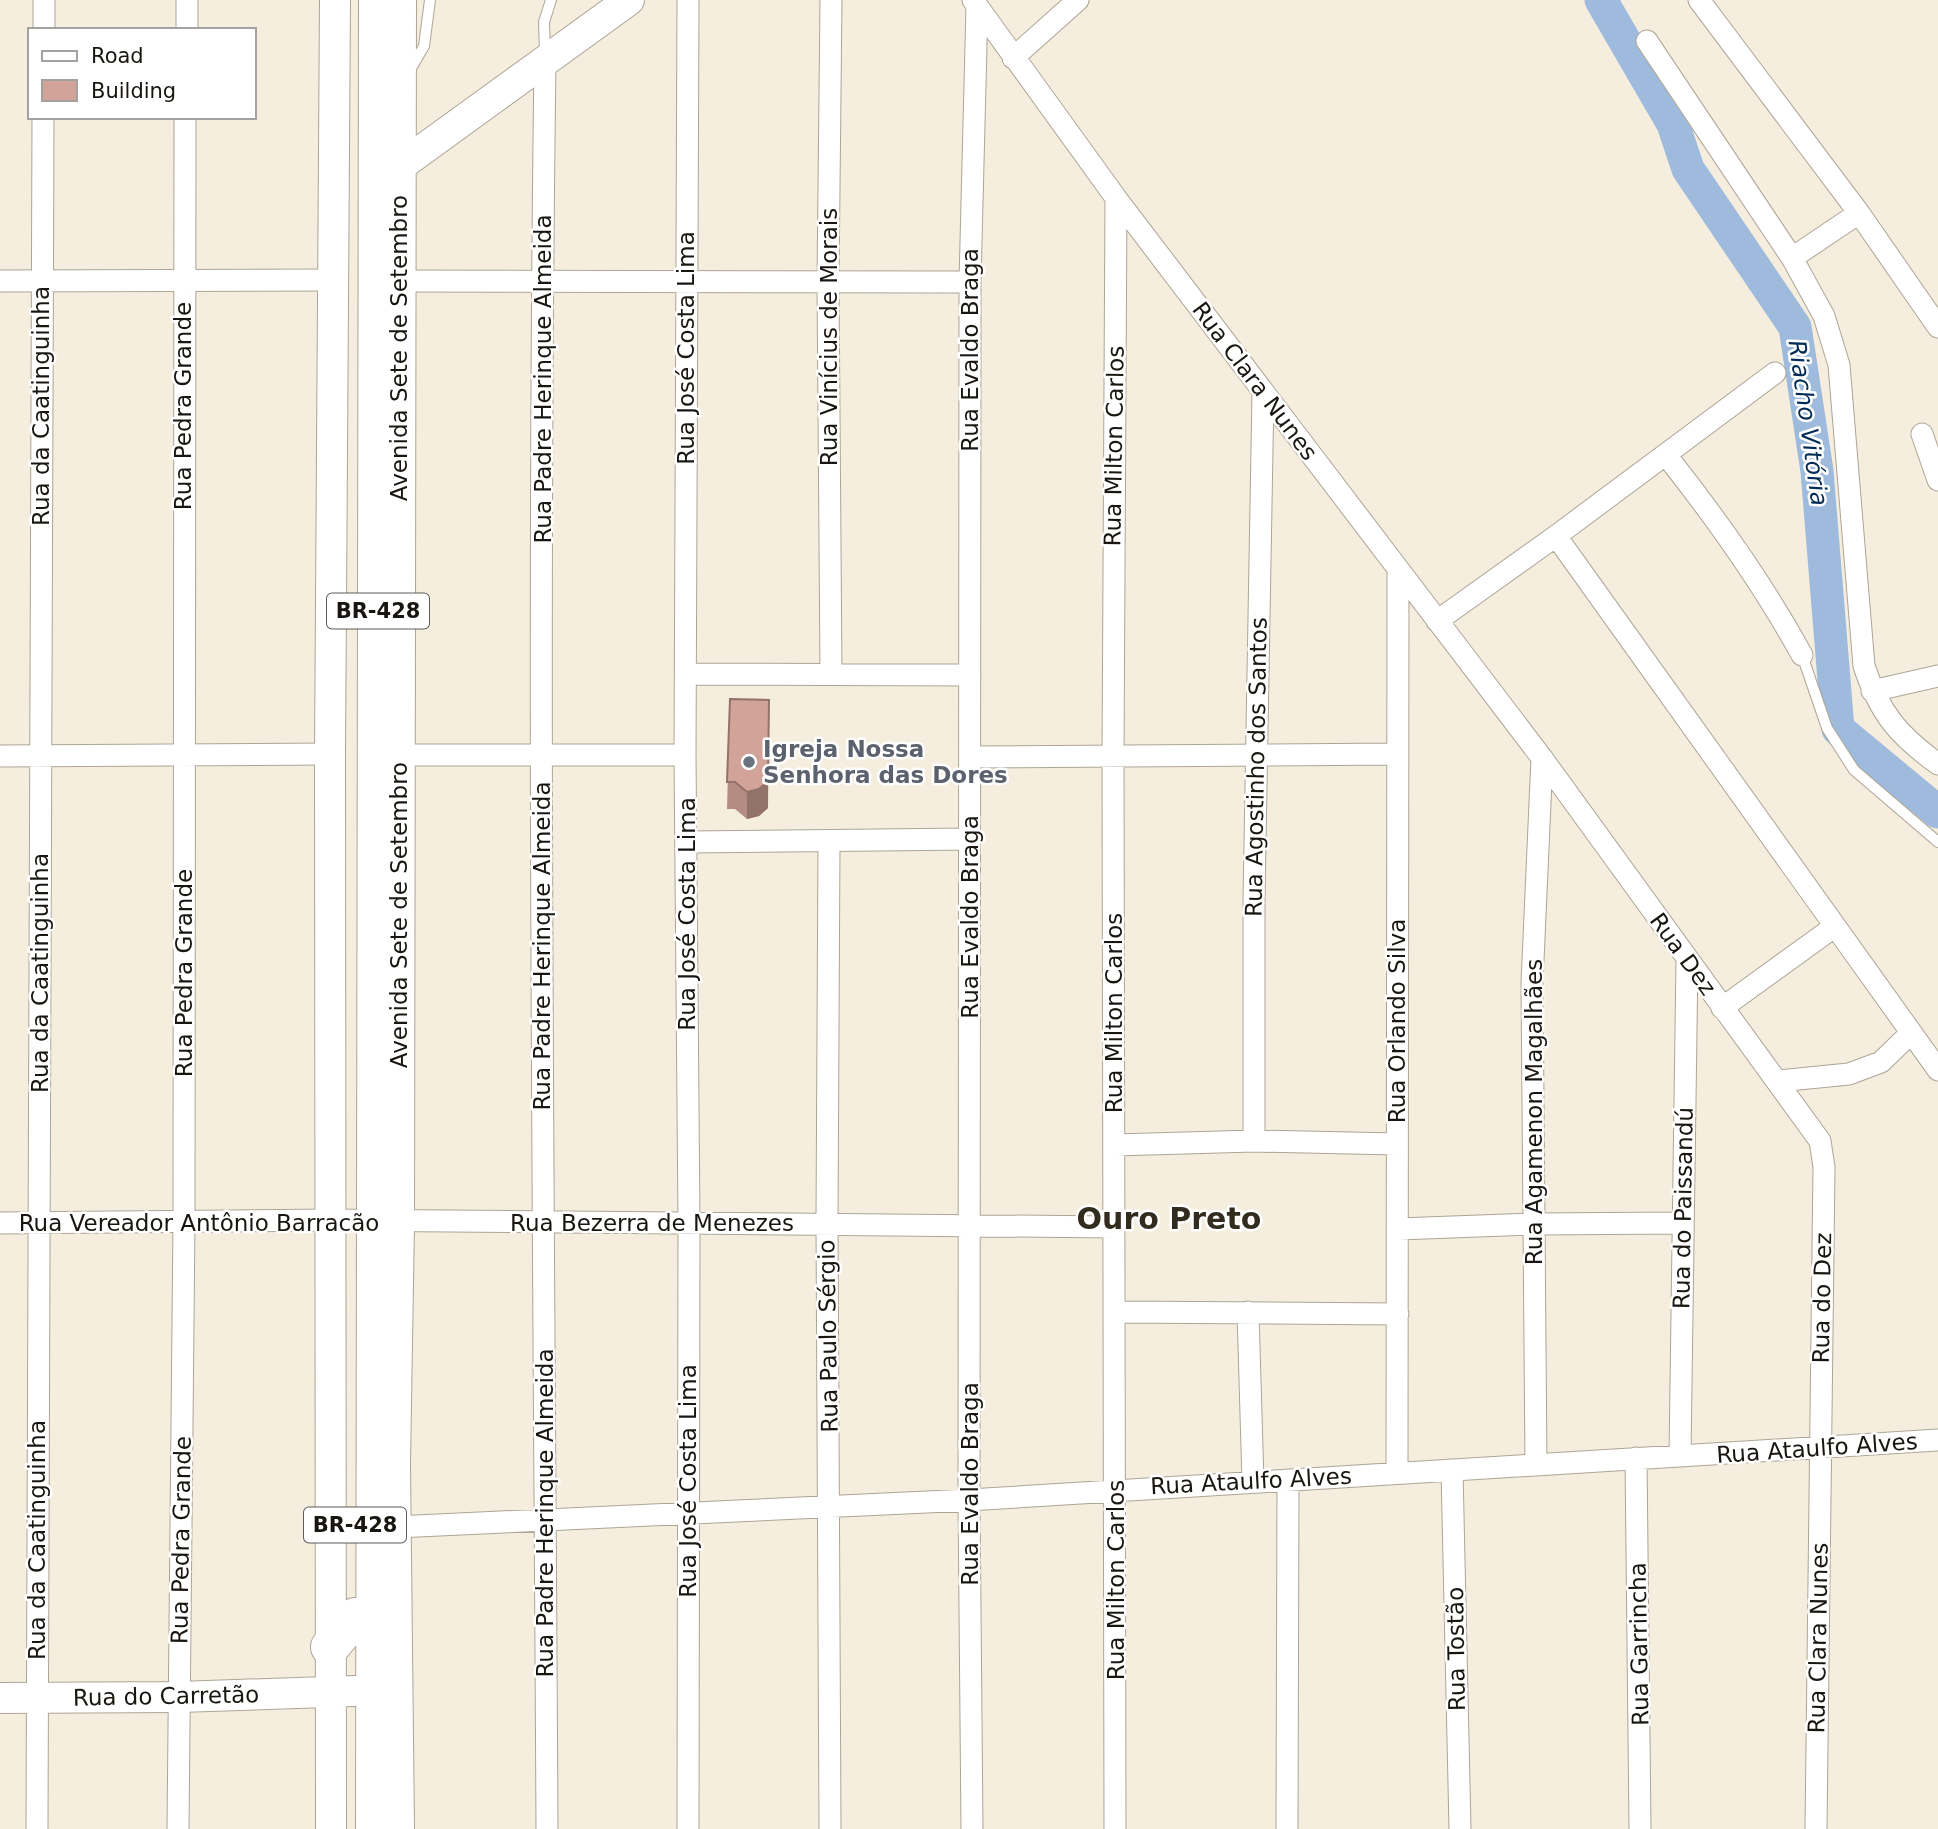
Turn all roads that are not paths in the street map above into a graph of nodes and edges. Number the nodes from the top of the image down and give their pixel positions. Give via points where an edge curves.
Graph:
1 (44, 0) edge
2 (187, 0) edge
3 (335, 0) edge
4 (358, 0) edge
5 (378, 0) edge
6 (401, 0) edge
7 (430, 0) edge
8 (551, 0) edge
9 (629, 0) edge
10 (688, 0) edge
11 (831, 0) edge
12 (1078, 0) edge
13 (1699, 0) edge
14 (976, 3) edge
15 (44, 28) edge
16 (187, 28) edge
17 (1647, 41) dead end
18 (1013, 58) junction
19 (545, 62) junction
20 (389, 87) junction
21 (43, 119) edge
22 (186, 119) edge
23 (400, 166) junction
24 (1116, 198) junction
25 (1859, 213) junction
26 (1791, 258) junction
27 (41, 280) junction
28 (334, 280) junction
29 (0, 281) edge
30 (183, 281) junction
31 (398, 281) junction
32 (542, 282) junction
33 (970, 282) junction
34 (828, 283) junction
35 (686, 284) junction
36 (1938, 327) edge
37 (1774, 373) dead end
38 (1263, 392) junction
39 (1922, 434) dead end
40 (1666, 455) junction
41 (1938, 480) edge
42 (1556, 537) junction
43 (1398, 569) junction
44 (1437, 621) junction
45 (1802, 655) joint
46 (686, 674) junction
47 (831, 674) junction
48 (970, 675) junction
49 (1938, 676) edge
50 (1872, 691) junction
51 (542, 753) junction
52 (330, 754) junction
53 (1397, 754) junction
54 (399, 755) junction
55 (685, 755) junction
56 (0, 756) edge
57 (41, 756) junction
58 (1255, 756) junction
59 (184, 757) junction
60 (970, 757) junction
61 (1113, 757) junction
62 (1542, 758) junction
63 (1938, 764) edge
64 (970, 839) junction
65 (687, 842) junction
66 (829, 842) junction
67 (1938, 842) edge
68 (1834, 927) junction
69 (1687, 959) junction
70 (1722, 1009) junction
71 (1911, 1033) junction
72 (1938, 1070) edge
73 (1778, 1081) junction
74 (1254, 1141) junction
75 (1397, 1144) junction
76 (1115, 1145) junction
77 (1823, 1149) joint
78 (40, 1222) junction
79 (184, 1222) junction
80 (365, 1222) junction
81 (827, 1222) junction
82 (0, 1223) edge
83 (542, 1223) junction
84 (689, 1223) junction
85 (1682, 1223) junction
86 (1534, 1224) junction
87 (970, 1225) junction
88 (1115, 1227) junction
89 (1398, 1229) junction
90 (1116, 1311) junction
91 (1248, 1312) junction
92 (1398, 1314) junction
93 (397, 1350) junction
94 (376, 1382) junction
95 (1938, 1440) edge
96 (1819, 1448) junction
97 (1680, 1456) junction
98 (1636, 1458) junction
99 (1536, 1465) junction
100 (1452, 1470) junction
101 (1397, 1473) junction
102 (1288, 1480) junction
103 (1253, 1482) junction
104 (1117, 1488) junction
105 (969, 1500) junction
106 (829, 1504) junction
107 (687, 1512) junction
108 (545, 1518) junction
109 (396, 1527) junction
110 (355, 1617) junction
111 (330, 1647) junction
112 (343, 1692) junction
113 (179, 1697) junction
114 (0, 1698) edge
115 (36, 1698) junction
116 (37, 1829) edge
117 (178, 1829) edge
118 (331, 1829) edge
119 (355, 1829) edge
120 (375, 1829) edge
121 (399, 1829) edge
122 (547, 1829) edge
123 (688, 1829) edge
124 (830, 1829) edge
125 (972, 1829) edge
126 (1115, 1829) edge
127 (1287, 1829) edge
128 (1460, 1829) edge
129 (1640, 1829) edge
130 (1816, 1829) edge

1 - 15 street
2 - 16 street
3 - 28 main road, Avenida Sete de Setembro
4 - 80 highway, Avenida Sete de Setembro / BR-428
5 - 20 highway, Avenida Sete de Setembro / BR-428
6 - 20 main road, Avenida Sete de Setembro
7 - 20 lane via 424,46
8 - 19 lane via 544,22
9 - 19 main road
10 - 35 street, Rua José Costa Lima
11 - 34 street, Rua Vinícius de Morais
12 - 18 street
13 - 25 street
14 - 18 street, Rua Clara Nunes
14 - 33 street, Rua Evaldo Braga
17 - 26 street
18 - 24 street, Rua Clara Nunes
19 - 23 main road
19 - 32 street, Rua Padre Herinque Almeida
20 - 23 main road, Avenida Sete de Setembro
20 - 80 highway, Avenida Sete de Setembro / BR-428
21 - 27 street, Rua da Caatinguinha
22 - 30 street, Rua Pedra Grande
23 - 31 main road, Avenida Sete de Setembro
24 - 38 street, Rua Clara Nunes
24 - 61 street, Rua Milton Carlos
25 - 26 street
25 - 36 street
26 - 50 street via 1824,316 1839,365 1860,646
27 - 29 street
27 - 30 street
27 - 57 street, Rua da Caatinguinha
28 - 30 street
28 - 52 main road, Avenida Sete de Setembro
30 - 59 street, Rua Pedra Grande
31 - 32 street
31 - 54 main road, Avenida Sete de Setembro
32 - 35 street
32 - 51 street, Rua Padre Herinque Almeida
33 - 34 street
33 - 48 street, Rua Evaldo Braga
34 - 35 street
34 - 47 street, Rua Vinícius de Morais
35 - 46 street, Rua José Costa Lima
37 - 40 street
38 - 43 street, Rua Clara Nunes
38 - 58 street, Rua Agostinho dos Santos
39 - 41 street
40 - 42 street
40 - 45 street via 1760,583
42 - 44 street
42 - 68 street
43 - 44 street, Rua Clara Nunes
43 - 53 street, Rua Orlando Silva
44 - 62 street, Rua Clara Nunes
45 - 67 lane via 1827,728 1854,770
46 - 47 street
46 - 55 street, Rua José Costa Lima
47 - 48 street
48 - 60 street, Rua Evaldo Braga
49 - 50 street
50 - 63 street via 1890,723
51 - 54 street
51 - 55 street
51 - 83 street, Rua Padre Herinque Almeida
52 - 59 street
52 - 80 main road, Avenida Sete de Setembro
53 - 58 street
53 - 75 street, Rua Orlando Silva
54 - 80 main road, Avenida Sete de Setembro
55 - 65 street, Rua José Costa Lima
56 - 57 street
57 - 59 street
57 - 78 street, Rua da Caatinguinha
58 - 61 street
58 - 74 street, Rua Agostinho dos Santos
59 - 79 street, Rua Pedra Grande
60 - 61 street
60 - 64 street, Rua Evaldo Braga
61 - 76 street, Rua Milton Carlos
62 - 69 street, Rua Dez
62 - 86 street, Rua Agamenon Magalhães via 1532,983
64 - 66 street
64 - 87 street, Rua Evaldo Braga
65 - 66 street
65 - 84 street, Rua José Costa Lima
66 - 81 street, Rua Paulo Sérgio
68 - 70 street
68 - 71 street
69 - 70 street, Rua Dez
69 - 85 street, Rua do Paissandú
70 - 73 street, Rua Dez
71 - 72 street
71 - 73 street via 1881,1062 1849,1074
73 - 77 street, Rua Dez
74 - 75 street
74 - 76 street
75 - 89 street, Rua Orlando Silva
76 - 88 street, Rua Milton Carlos
77 - 96 street, Rua do Dez
78 - 79 street, Rua Vereador Antônio Barracão
78 - 82 street, Rua Vereador Antônio Barracão
78 - 115 street, Rua da Caatinguinha
79 - 80 street, Rua Vereador Antônio Barracão
79 - 113 street, Rua Pedra Grande
80 - 83 street, Rua Bezerra de Menezes
80 - 93 main road, Avenida Sete de Setembro
80 - 94 highway, Avenida Sete de Setembro / BR-428
80 - 110 highway, Avenida Sete de Setembro / BR-428
80 - 111 main road, Avenida Sete de Setembro
81 - 84 street, Rua Bezerra de Menezes
81 - 87 street, Rua Bezerra de Menezes
81 - 106 street, Rua Paulo Sérgio
83 - 84 street, Rua Bezerra de Menezes
83 - 108 street, Rua Padre Herinque Almeida
84 - 107 street, Rua José Costa Lima
85 - 86 street
85 - 97 street, Rua do Paissandú
86 - 89 street
86 - 99 street, Rua Agamenon Magalhães
87 - 88 street, Rua Bezerra de Menezes
87 - 105 street, Rua Evaldo Braga
88 - 90 street, Rua Milton Carlos
89 - 92 street, Rua Orlando Silva
90 - 91 street
90 - 104 street, Rua Milton Carlos
91 - 92 street
91 - 103 street
92 - 101 street, Rua Orlando Silva
93 - 94 highway
93 - 109 main road, Avenida Sete de Setembro
94 - 120 highway, Avenida Sete de Setembro / BR-428
95 - 96 street, Rua Ataulfo Alves
96 - 97 street, Rua Ataulfo Alves
96 - 130 street, Rua Clara Nunes
97 - 98 street, Rua Ataulfo Alves
98 - 99 street, Rua Ataulfo Alves
98 - 129 street, Rua Garrincha
99 - 100 street, Rua Ataulfo Alves
100 - 101 street, Rua Ataulfo Alves
100 - 128 street, Rua Tostão
101 - 102 street, Rua Ataulfo Alves
102 - 103 street, Rua Ataulfo Alves
102 - 127 street
103 - 104 street, Rua Ataulfo Alves
104 - 105 street, Rua Ataulfo Alves
104 - 126 street, Rua Milton Carlos
105 - 106 street, Rua Ataulfo Alves
105 - 125 street, Rua Evaldo Braga
106 - 107 street, Rua Ataulfo Alves
106 - 124 street, Rua Paulo Sérgio
107 - 108 street, Rua Ataulfo Alves
107 - 123 street, Rua José Costa Lima
108 - 109 street, Rua Ataulfo Alves
108 - 122 street, Rua Padre Herinque Almeida
109 - 121 main road, Avenida Sete de Setembro
110 - 111 highway
110 - 112 highway, Avenida Sete de Setembro / BR-428
111 - 112 main road, Avenida Sete de Setembro
112 - 113 main road, Rua do Carretão
112 - 118 main road, Avenida Sete de Setembro
112 - 119 highway, Avenida Sete de Setembro / BR-428
113 - 115 main road, Rua do Carretão
113 - 117 street, Rua Pedra Grande
114 - 115 main road, Rua do Carretão
115 - 116 street, Rua da Caatinguinha

